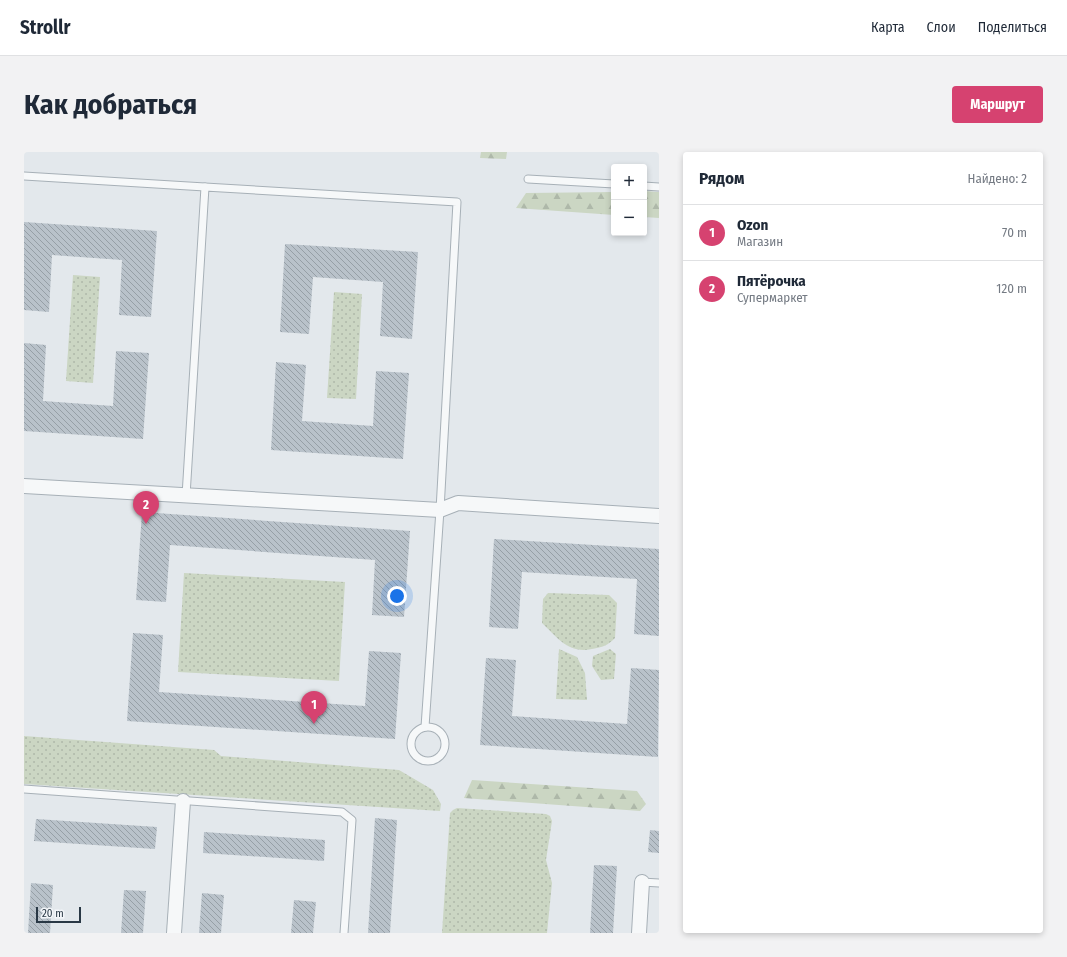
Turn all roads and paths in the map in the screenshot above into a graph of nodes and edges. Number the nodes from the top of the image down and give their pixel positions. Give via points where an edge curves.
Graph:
1 (24, 176) edge
2 (528, 179) dead end
3 (611, 184) edge
4 (647, 186) edge
5 (205, 187) junction
6 (659, 187) edge
7 (24, 486) edge
8 (186, 496) junction
9 (440, 510) junction
10 (659, 516) edge
11 (425, 727) junction
12 (24, 789) edge
13 (183, 800) junction
14 (642, 882) joint
15 (659, 884) edge
16 (174, 933) edge
17 (344, 933) edge
18 (639, 933) edge

1 - 5 lane
2 - 3 lane
4 - 6 lane
5 - 8 lane
5 - 9 lane via 457,202
7 - 8 street
8 - 9 street
9 - 10 street via 458,503
9 - 11 lane
11 - 11 lane via 414,733 411,750 418,759 430,761 440,756 444,742 440,732
12 - 13 lane
13 - 16 street
13 - 17 lane via 342,812 352,820
14 - 15 lane
14 - 18 street

